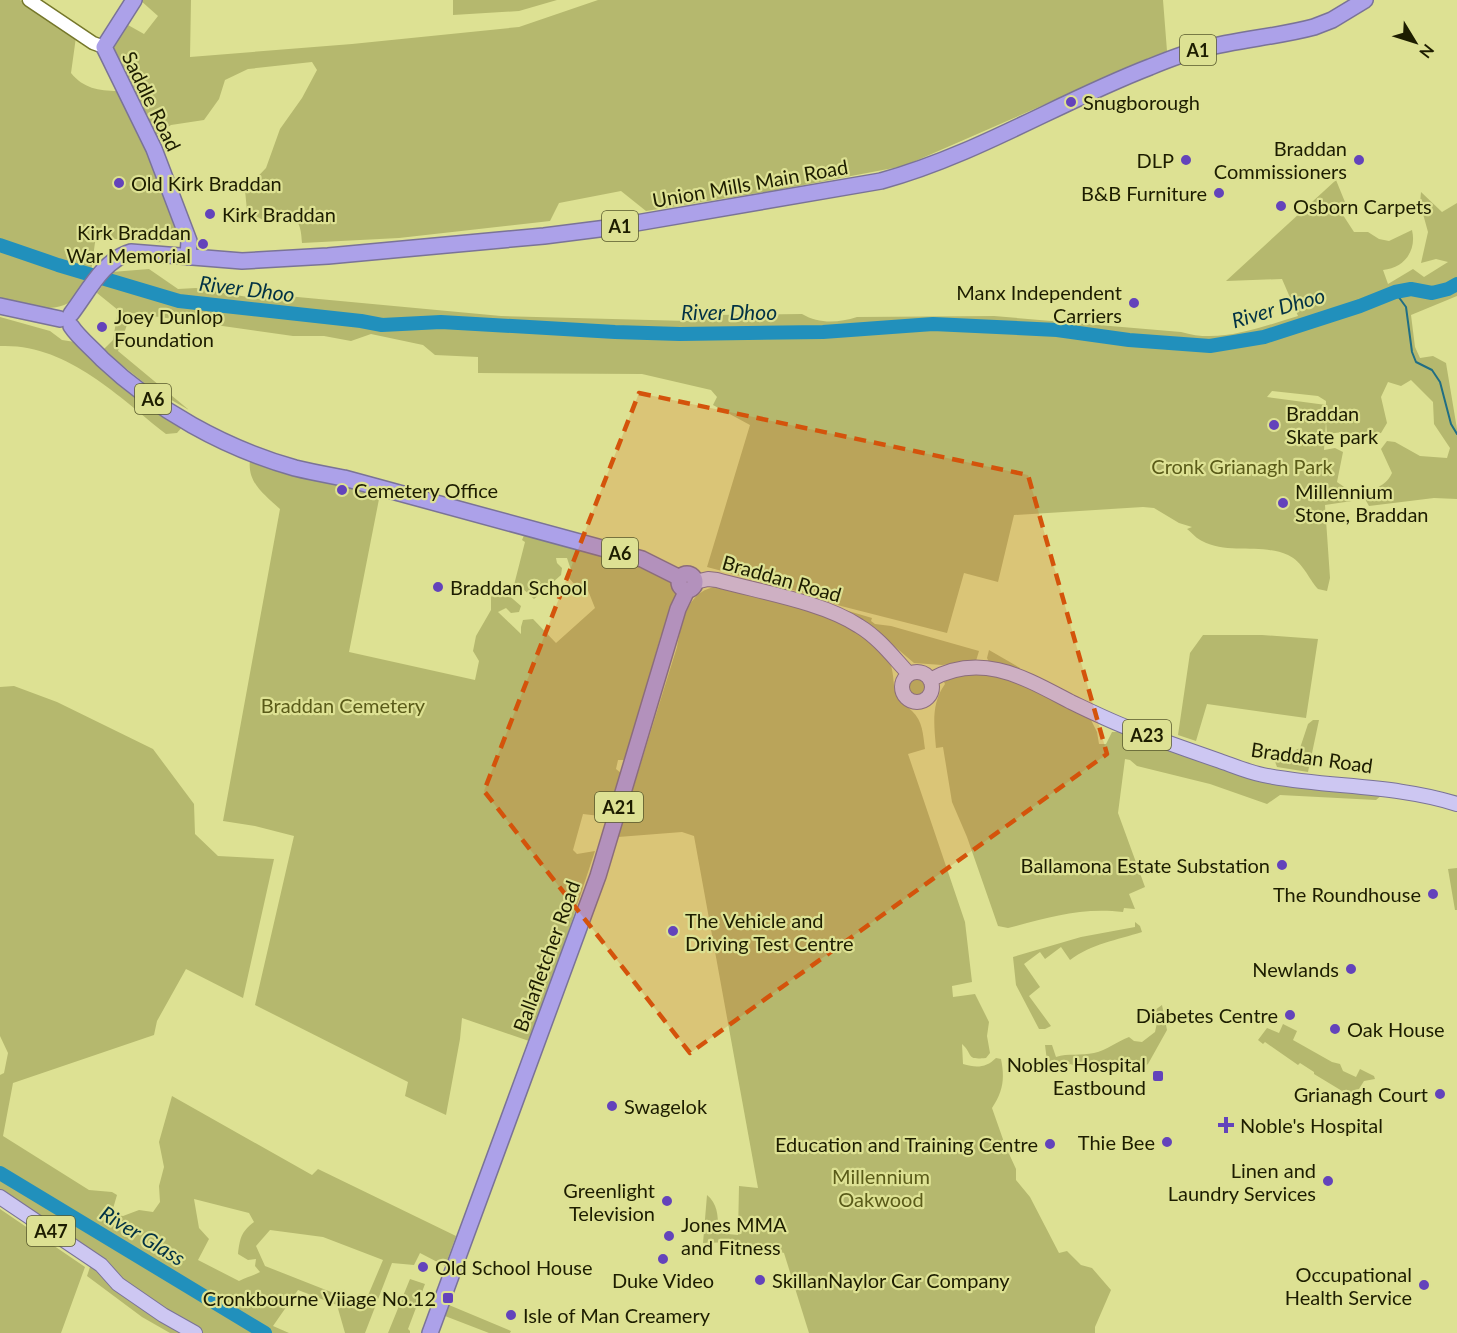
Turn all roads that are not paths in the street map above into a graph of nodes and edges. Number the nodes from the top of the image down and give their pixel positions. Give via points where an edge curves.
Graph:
1 (29, 0) edge
2 (134, 0) edge
3 (1365, 0) edge
4 (104, 47) junction
5 (188, 257) junction
6 (0, 306) edge
7 (69, 317) junction
8 (687, 583) junction
9 (909, 674) junction
10 (930, 680) junction
11 (1457, 804) edge
12 (0, 1197) edge
13 (195, 1333) edge
14 (430, 1333) edge

1 - 4 main road, Saddle Road
2 - 4 highway
3 - 5 highway, Union Mills Main Road / A1 via 1314,27 1202,48 1175,57 990,141 881,182 554,235 319,256 234,261
4 - 5 highway, Saddle Road via 154,149 189,242
5 - 7 highway, Union Mills Main Road / A1 via 130,252 121,255 110,262
6 - 7 highway
7 - 8 highway, Braddan Road / A6 via 114,370 166,409 210,435 295,468 642,559
8 - 9 main road, Braddan Road via 717,580 836,613 879,641
8 - 14 highway, Ballafletcher Road / A21 via 598,876
9 - 10 main road via 923,674
9 - 10 main road via 902,687 905,696 914,701 927,697
10 - 11 main road, Braddan Road / A23 via 954,671 983,667 1008,672 1103,718 1252,772 1390,789
12 - 13 main road, A47 via 101,1265 118,1284

